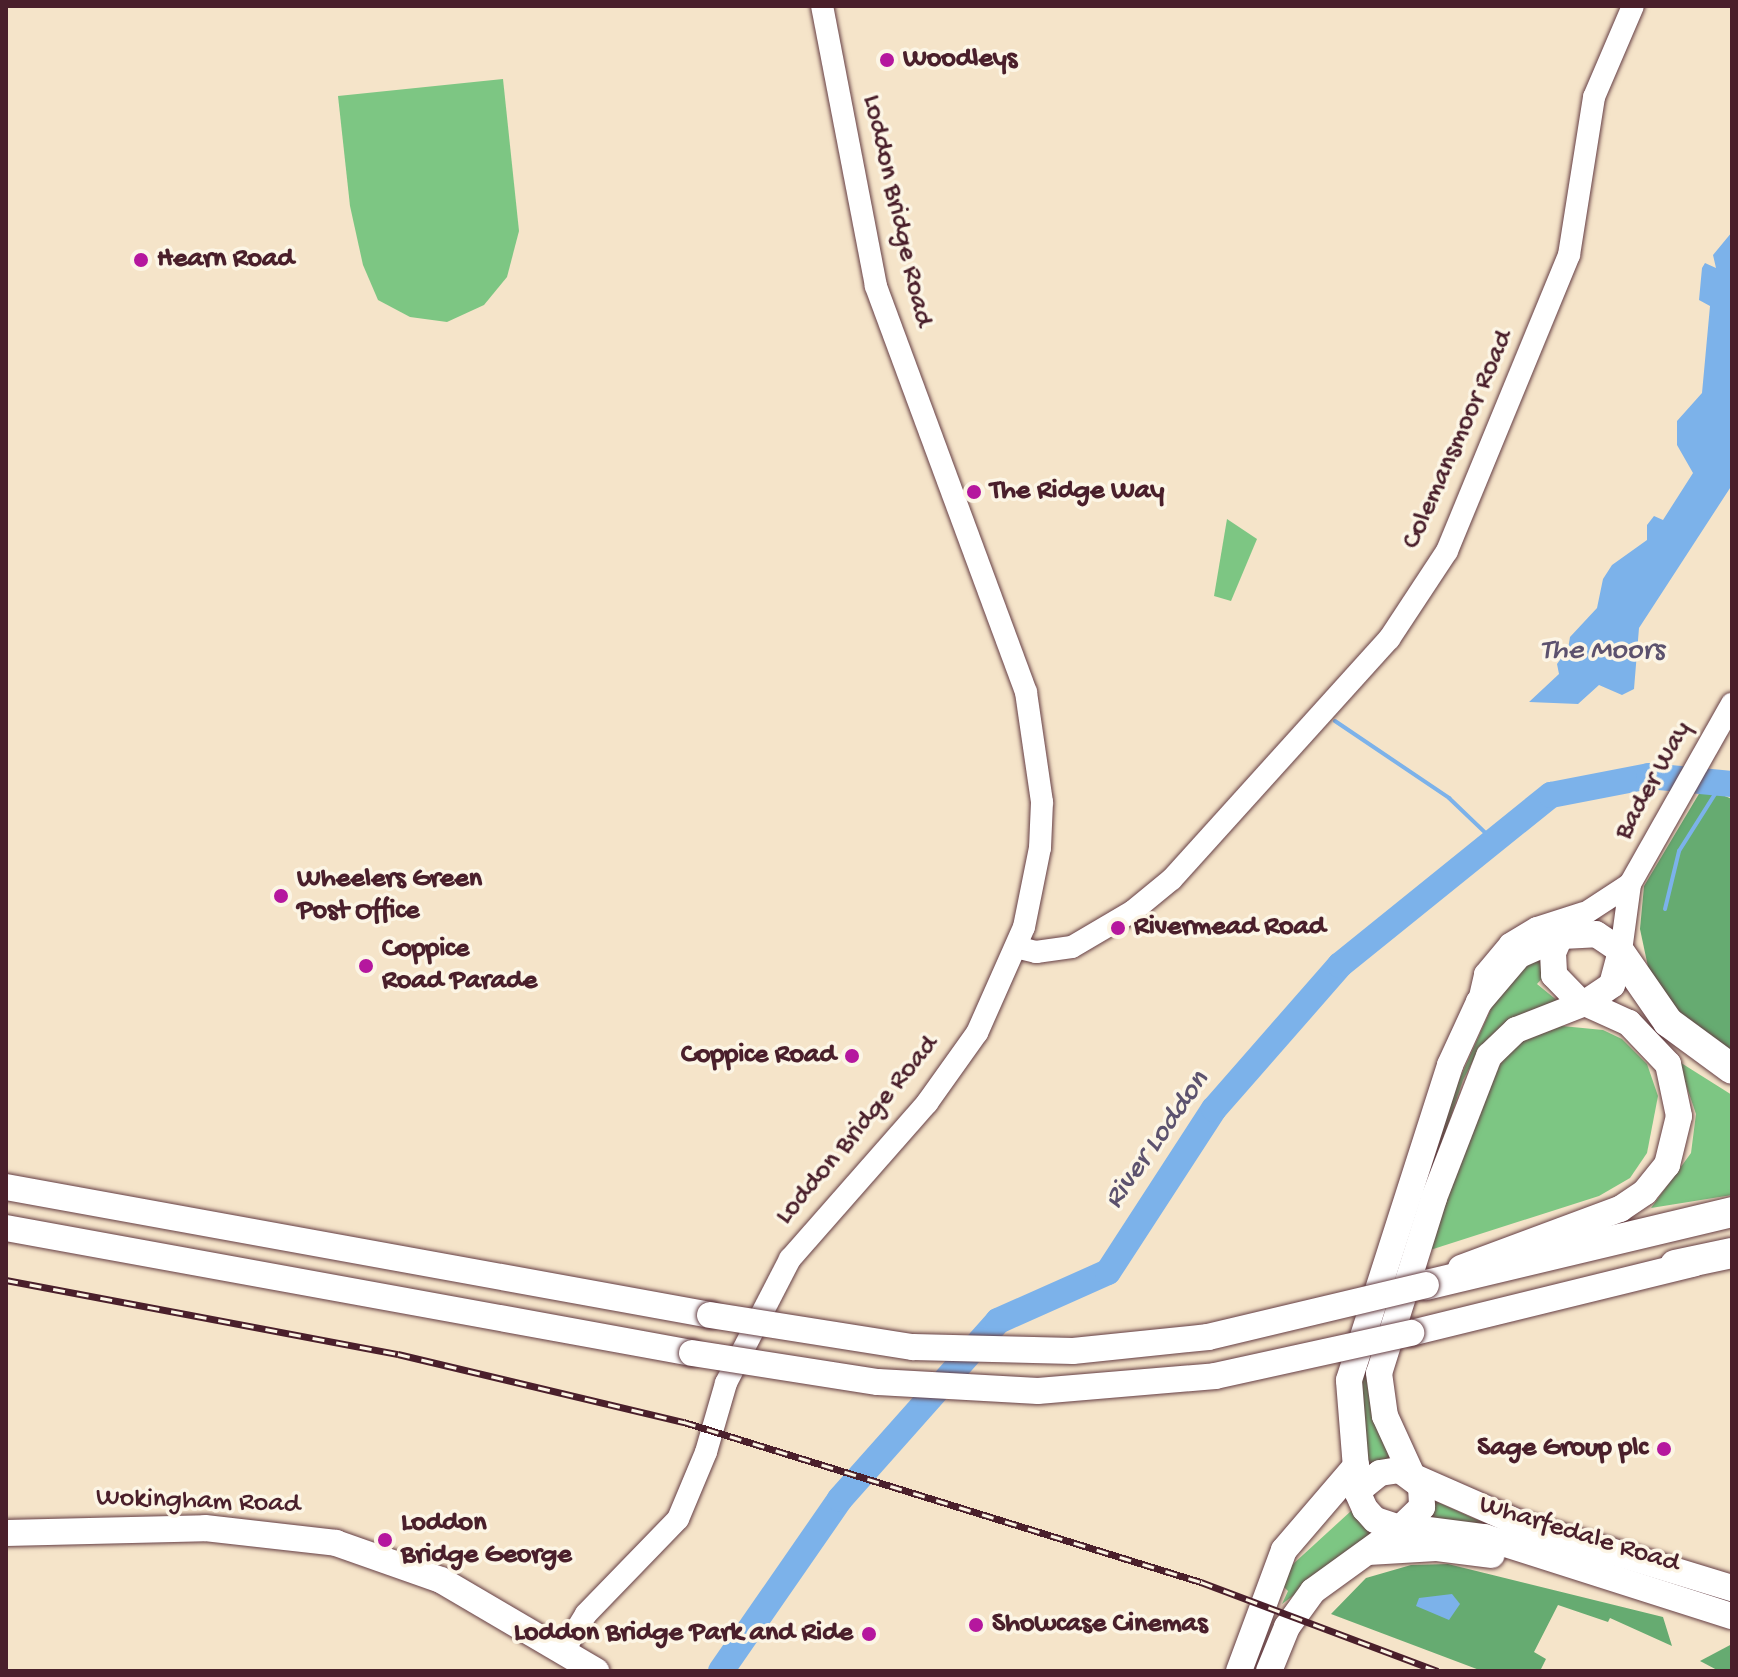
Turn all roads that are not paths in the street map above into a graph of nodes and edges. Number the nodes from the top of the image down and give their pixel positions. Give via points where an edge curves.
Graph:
1 (822, 6) edge
2 (1633, 6) edge
3 (1731, 706) edge
4 (1630, 884) junction
5 (1584, 913) junction
6 (1561, 936) junction
7 (1016, 947) junction
8 (1621, 952) junction
9 (1479, 1002) junction
10 (1583, 1003) junction
11 (1732, 1069) edge
12 (6, 1187) edge
13 (1732, 1212) edge
14 (6, 1228) edge
15 (1732, 1256) edge
16 (1675, 1265) joint
17 (1426, 1285) junction
18 (1413, 1476) junction
19 (1358, 1483) junction
20 (1402, 1528) junction
21 (6, 1533) edge
22 (1368, 1552) junction
23 (1548, 1561) junction
24 (1732, 1588) edge
25 (1732, 1616) edge
26 (564, 1650) junction
27 (596, 1671) edge
28 (1239, 1671) edge
29 (1269, 1671) edge

1 - 7 street, Loddon Bridge Road via 876,286 1026,692 1042,831
2 - 7 street, Colemansmoor Road via 1594,97 1569,255 1447,551 1389,639 1172,879 1133,911 1072,947 1036,952
3 - 4 street, Bader Way
4 - 5 street, Bader Way
4 - 8 street, Bader Way
5 - 6 street, Bader Way
5 - 9 street via 1537,928 1510,944 1485,974
6 - 8 main road via 1596,934
6 - 9 main road via 1519,955
6 - 10 main road via 1553,953 1554,975
7 - 26 street, Loddon Bridge Road via 977,1033 951,1071 815,1226 775,1282 726,1383 706,1452 678,1519 586,1614
8 - 10 main road via 1612,985
8 - 11 highway via 1668,1022
9 - 19 main road via 1439,1094 1354,1354 1349,1380
10 - 17 main road via 1629,1023 1668,1064 1679,1116 1667,1165 1645,1192 1620,1209 1496,1252
10 - 18 main road via 1532,1021 1502,1041 1471,1092 1380,1363 1382,1406
12 - 17 main road, bridge via 913,1347 1073,1351 1222,1335
13 - 17 highway
14 - 16 main road, bridge via 692,1353 893,1384 1061,1391 1215,1376 1411,1333
15 - 16 highway
18 - 19 main road via 1380,1473
18 - 20 main road via 1424,1495 1422,1507
18 - 24 main road, Wharfedale Road via 1519,1523
19 - 20 main road via 1371,1517
19 - 28 main road via 1284,1550
20 - 22 main road
20 - 23 main road, Wharfedale Road via 1484,1537
21 - 26 main road, Wokingham Road via 171,1528 326,1540 441,1580
22 - 23 main road via 1436,1548
22 - 29 main road via 1313,1591 1287,1627
23 - 25 main road, Wharfedale Road
26 - 27 main road, Wokingham Road

